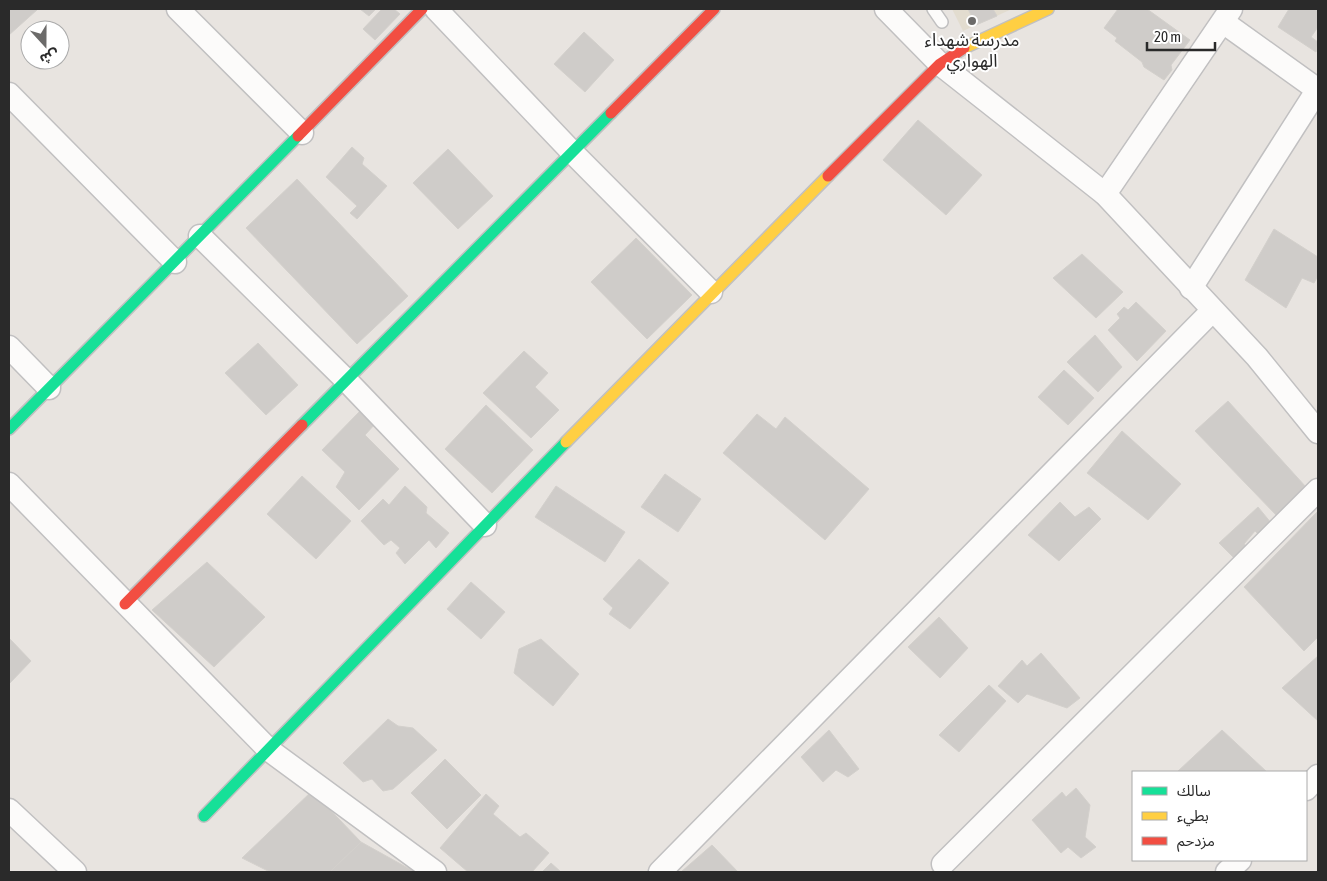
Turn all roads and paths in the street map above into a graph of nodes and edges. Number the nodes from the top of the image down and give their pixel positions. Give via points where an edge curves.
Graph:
1 (178, 9) edge
2 (422, 9) edge
3 (436, 9) edge
4 (714, 9) edge
5 (886, 9) edge
6 (933, 9) edge
7 (1048, 9) edge
8 (1227, 16) edge
9 (942, 22) dead end
10 (940, 64) junction
11 (1318, 89) edge
12 (9, 94) edge
13 (302, 133) junction
14 (572, 152) junction
15 (1105, 194) junction
16 (200, 236) junction
17 (175, 262) junction
18 (1191, 288) junction
19 (711, 292) junction
20 (1212, 311) junction
21 (9, 347) edge
22 (346, 380) junction
23 (49, 388) junction
24 (9, 429) edge
25 (1318, 432) edge
26 (9, 484) edge
27 (1318, 490) edge
28 (485, 525) junction
29 (125, 604) junction
30 (269, 750) junction
31 (1318, 776) edge
32 (1307, 788) edge
33 (9, 810) edge
34 (204, 816) dead end
35 (943, 864) dead end
36 (75, 872) edge
37 (435, 872) edge
38 (660, 872) edge

1 - 13 street
2 - 13 street
3 - 14 street
4 - 14 street
5 - 10 street
6 - 9 lane
7 - 10 street via 971,43
8 - 11 street
8 - 15 street
10 - 15 street
10 - 19 street
11 - 18 street
12 - 17 street
13 - 16 street
14 - 19 street
14 - 22 street
15 - 18 street
16 - 17 street
16 - 22 street
17 - 23 street
18 - 20 street
19 - 28 street
20 - 25 street via 1257,357
20 - 38 street
21 - 23 street
22 - 28 street
22 - 29 street
23 - 24 street
26 - 29 street
27 - 35 street
28 - 30 street
29 - 30 street
30 - 34 street
30 - 37 street
31 - 32 street
33 - 36 street

